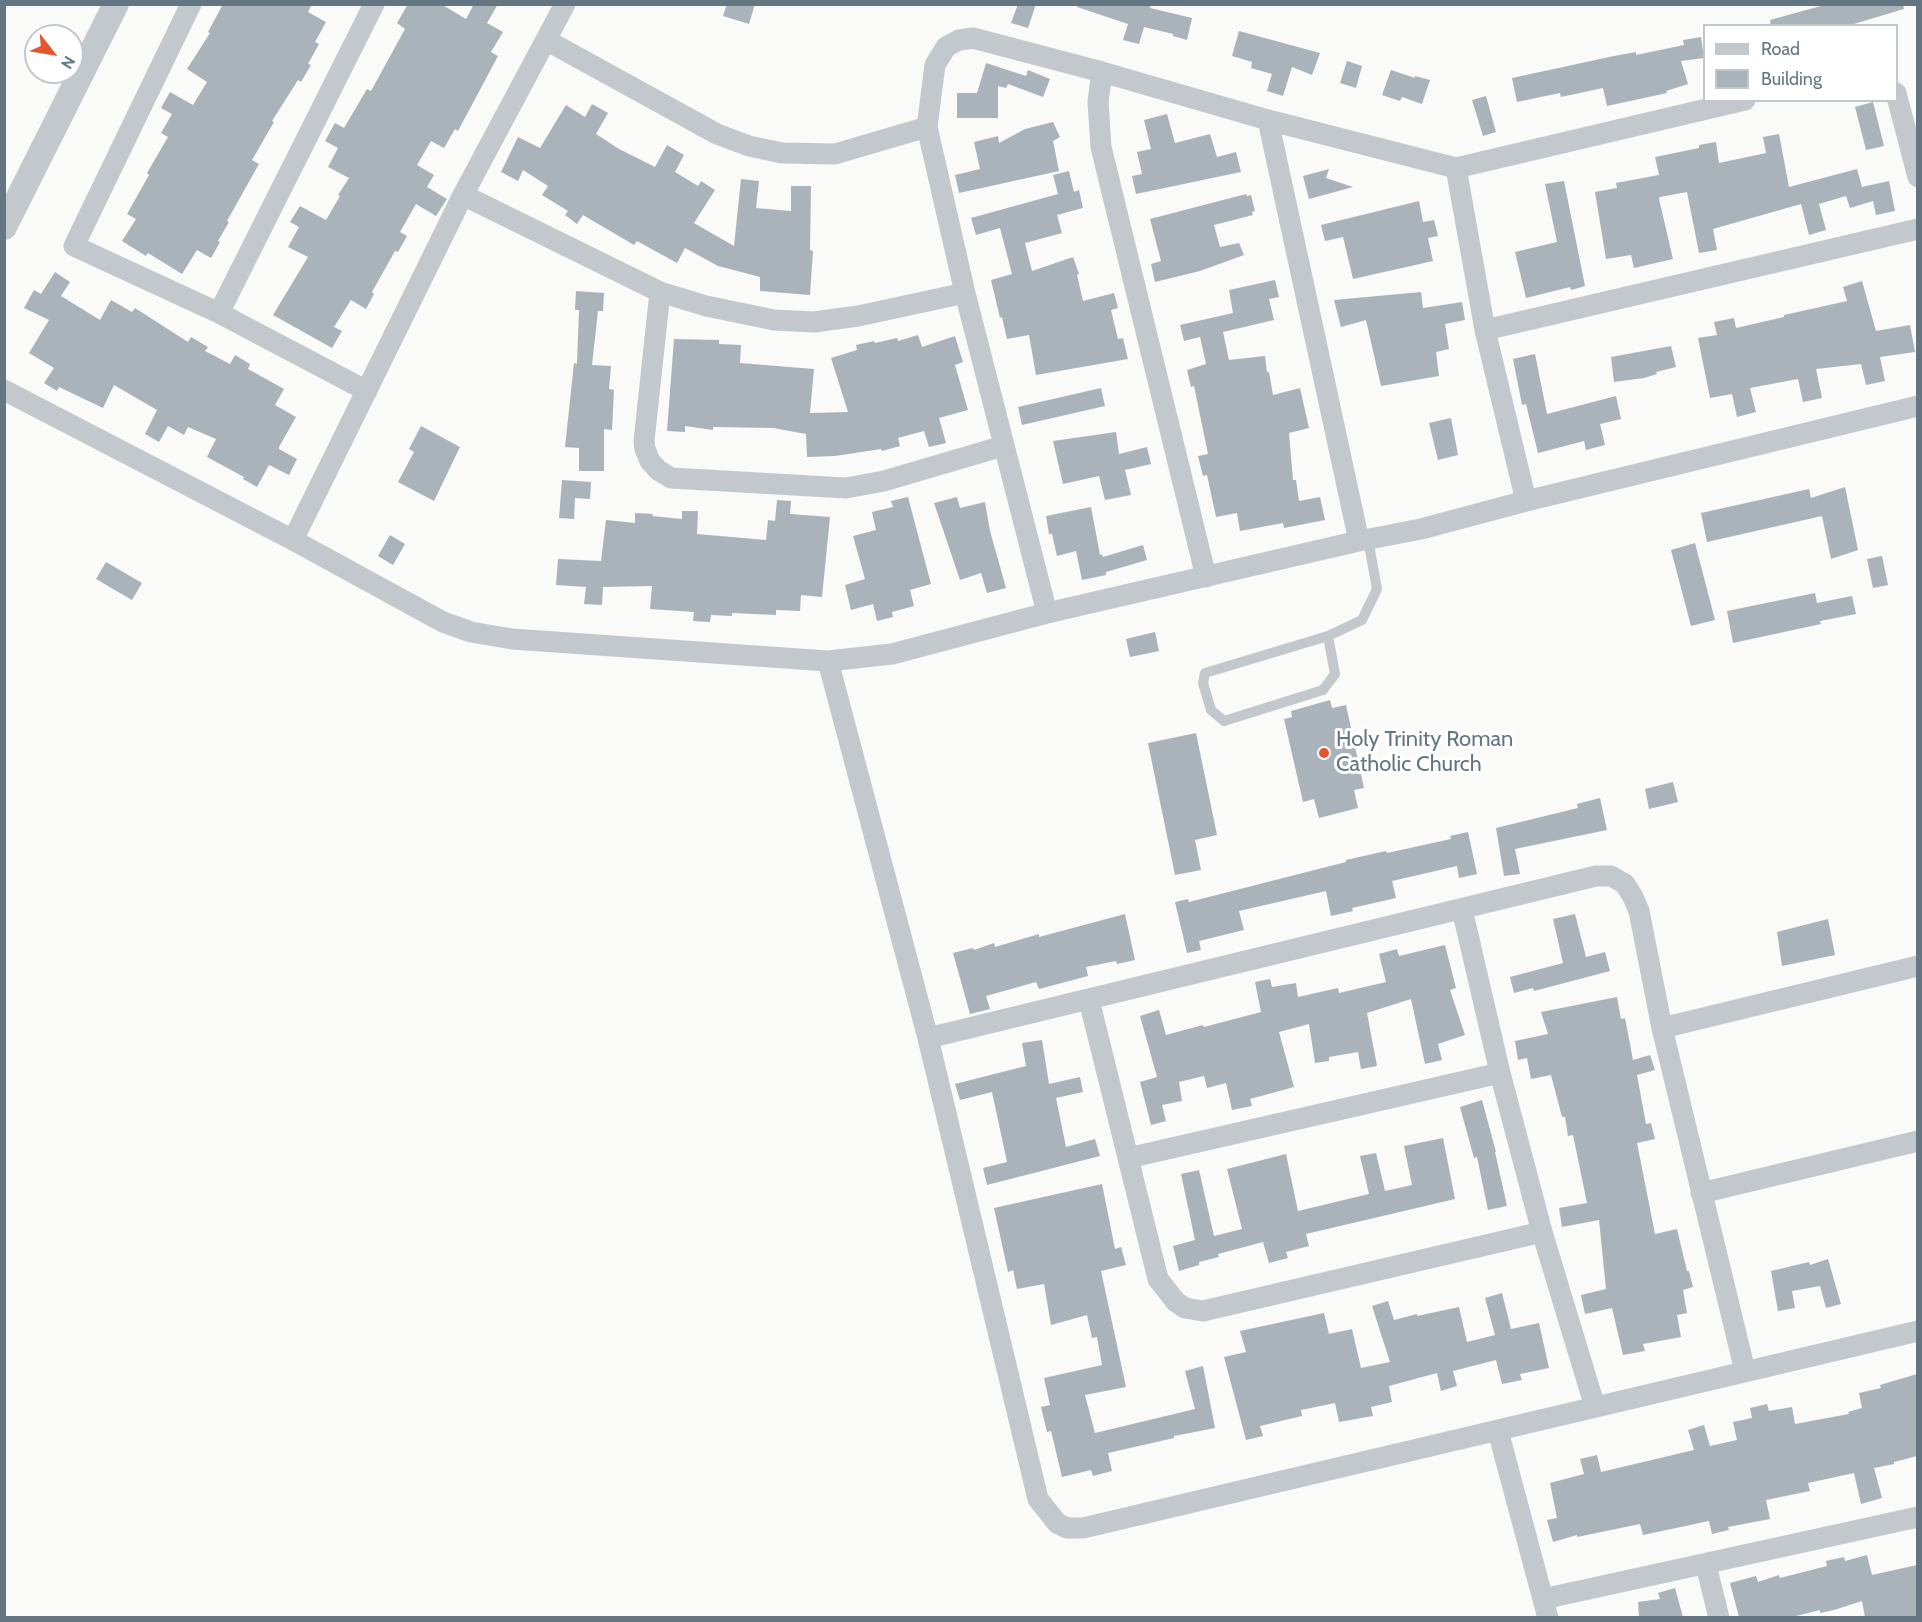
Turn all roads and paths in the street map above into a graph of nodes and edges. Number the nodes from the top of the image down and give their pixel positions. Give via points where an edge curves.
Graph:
1 (116, 4) edge
2 (191, 4) edge
3 (374, 4) edge
4 (565, 4) edge
5 (546, 40) junction
6 (1102, 72) junction
7 (1898, 101) edge
8 (1736, 102) edge
9 (1268, 120) junction
10 (927, 127) junction
11 (1456, 168) junction
12 (1917, 177) edge
13 (463, 195) junction
14 (4, 227) edge
15 (1917, 229) edge
16 (660, 292) junction
17 (965, 293) junction
18 (219, 313) junction
19 (1485, 330) junction
20 (4, 390) edge
21 (367, 391) junction
22 (1917, 406) edge
23 (1003, 446) junction
24 (1526, 501) junction
25 (292, 540) junction
26 (1364, 540) junction
27 (1206, 577) junction
28 (1047, 613) junction
29 (1328, 636) junction
30 (828, 661) junction
31 (1461, 909) junction
32 (1917, 966) edge
33 (1089, 1000) junction
34 (1662, 1028) junction
35 (928, 1038) junction
36 (1500, 1073) junction
37 (1917, 1141) edge
38 (1128, 1158) junction
39 (1701, 1193) junction
40 (1542, 1232) junction
41 (1917, 1331) edge
42 (1745, 1371) junction
43 (1595, 1407) junction
44 (1498, 1431) junction
45 (1917, 1517) edge
46 (1706, 1565) junction
47 (1546, 1608) edge
48 (1719, 1617) edge

1 - 14 street
2 - 18 street via 74,246
3 - 18 street
4 - 5 street
5 - 10 street via 717,134 749,146 782,153 835,154
5 - 13 street
6 - 9 street
6 - 10 street via 973,38 959,40 946,47 935,65
6 - 27 street via 1098,102 1101,147
7 - 12 street
8 - 11 street
9 - 11 street
9 - 26 street
10 - 17 street
11 - 19 street
13 - 16 street
13 - 21 street
15 - 19 street
16 - 17 street via 774,320 814,322
16 - 23 street via 644,441 650,461 671,478 846,488 884,481
17 - 23 street
18 - 21 street
19 - 24 street
20 - 25 street
21 - 25 street
22 - 24 street
23 - 28 street
24 - 26 street
25 - 30 street via 443,622 471,632 512,639
26 - 27 street
26 - 29 lane via 1377,589 1362,620
27 - 28 street
28 - 30 street via 892,654
29 - 29 lane via 1205,673 1203,683 1211,710 1224,721 1323,690 1335,674
30 - 35 street
31 - 33 street
31 - 34 street via 1596,876 1611,876 1625,884 1639,911
31 - 36 street
32 - 34 street
33 - 35 street
33 - 38 street
34 - 39 street
35 - 44 street via 1038,1499 1057,1523 1067,1528 1083,1528
36 - 38 street
36 - 40 street
37 - 39 street
38 - 40 street via 1158,1279 1176,1302 1194,1310
39 - 42 street
40 - 43 street
41 - 42 street
42 - 43 street
43 - 44 street
44 - 47 street
45 - 46 street
46 - 47 street
46 - 48 street

